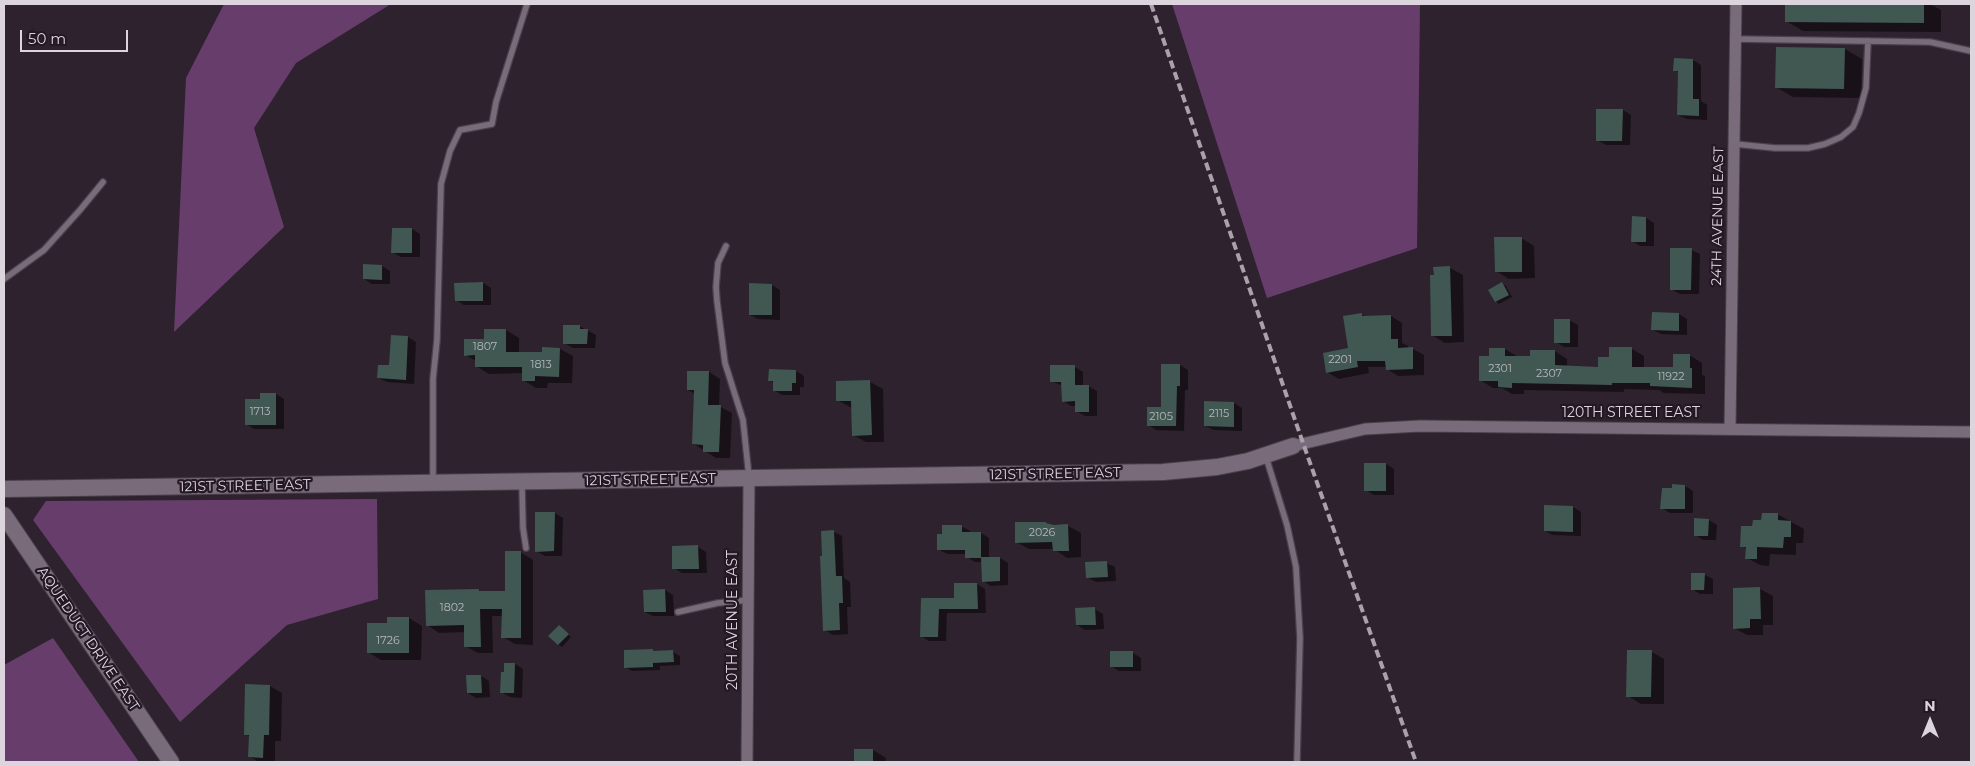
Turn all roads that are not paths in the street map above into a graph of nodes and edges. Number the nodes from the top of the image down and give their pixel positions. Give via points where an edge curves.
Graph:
1 (527, 4) edge
2 (1736, 4) edge
3 (1736, 39) junction
4 (1868, 41) junction
5 (1971, 51) edge
6 (1734, 144) junction
7 (103, 182) dead end
8 (726, 246) dead end
9 (4, 279) edge
10 (1730, 428) junction
11 (1971, 432) edge
12 (1293, 446) joint
13 (1266, 455) junction
14 (749, 479) junction
15 (522, 482) junction
16 (433, 483) junction
17 (4, 489) edge
18 (4, 515) edge
19 (526, 548) dead end
20 (748, 600) junction
21 (678, 612) dead end
22 (171, 762) edge
23 (747, 762) edge
24 (1297, 762) edge

1 - 16 lane via 492,124 460,130 450,151 442,184 433,379
2 - 3 street, 24TH AVENUE EAST
3 - 4 lane
3 - 6 street, 24TH AVENUE EAST
4 - 5 lane via 1930,42
4 - 6 lane via 1862,105 1853,127 1841,137 1808,148
6 - 10 street, 24TH AVENUE EAST
7 - 9 lane via 44,250
8 - 14 lane via 718,263 717,301 725,363 743,420
10 - 11 street, 120TH STREET EAST
10 - 12 street, 120TH STREET EAST via 1420,426 1365,429
12 - 13 street, 121ST STREET EAST
13 - 14 street, 121ST STREET EAST via 1217,467 1163,472
13 - 24 lane via 1296,567 1300,638
14 - 15 street, 121ST STREET EAST
14 - 20 street, 20TH AVENUE EAST
15 - 16 street, 121ST STREET EAST
15 - 19 lane
16 - 17 street, 121ST STREET EAST
18 - 22 street, AQUEDUCT DRIVE EAST
20 - 21 lane
20 - 23 street, 20TH AVENUE EAST

